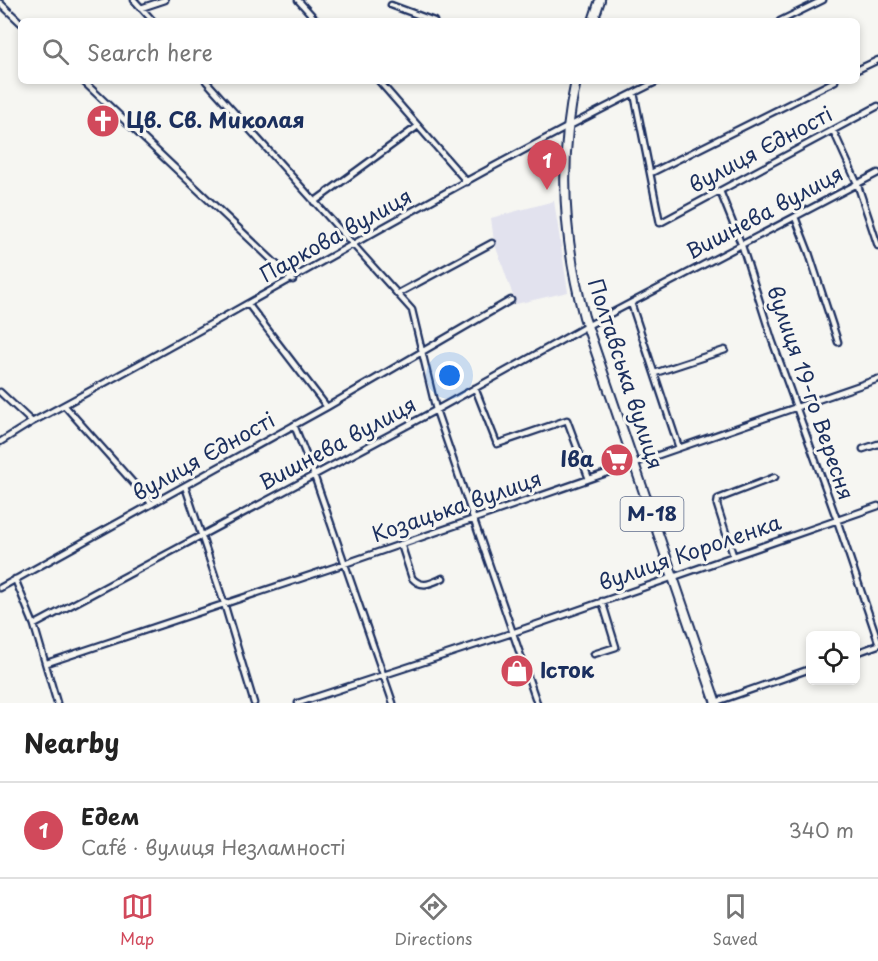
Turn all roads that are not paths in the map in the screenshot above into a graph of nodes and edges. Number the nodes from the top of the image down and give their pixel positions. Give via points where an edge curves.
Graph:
1 (134, 0) edge
2 (165, 0) edge
3 (298, 0) edge
4 (600, 0) edge
5 (823, 0) edge
6 (0, 3) edge
7 (391, 5) dead end
8 (141, 8) junction
9 (150, 18) edge
10 (314, 18) edge
11 (426, 18) edge
12 (594, 18) edge
13 (786, 18) edge
14 (18, 20) edge
15 (878, 60) edge
16 (860, 69) edge
17 (85, 84) edge
18 (209, 84) edge
19 (383, 84) edge
20 (575, 84) edge
21 (652, 84) edge
22 (829, 84) edge
23 (634, 93) junction
24 (878, 106) edge
25 (418, 126) junction
26 (566, 128) junction
27 (833, 130) junction
28 (878, 172) edge
29 (651, 173) junction
30 (467, 182) junction
31 (857, 183) junction
32 (720, 192) junction
33 (314, 202) junction
34 (795, 217) junction
35 (492, 243) dead end
36 (352, 246) junction
37 (742, 246) junction
38 (878, 246) edge
39 (293, 280) junction
40 (397, 294) junction
41 (511, 300) dead end
42 (631, 303) junction
43 (248, 304) junction
44 (587, 326) junction
45 (838, 342) dead end
46 (724, 350) dead end
47 (422, 353) junction
48 (655, 373) junction
49 (878, 379) edge
50 (475, 388) junction
51 (0, 392) edge
52 (64, 405) junction
53 (327, 407) junction
54 (797, 408) junction
55 (436, 410) junction
56 (32, 422) junction
57 (294, 425) junction
58 (0, 434) edge
59 (7, 438) junction
60 (0, 442) edge
61 (878, 444) edge
62 (679, 448) junction
63 (862, 449) dead end
64 (634, 464) junction
65 (314, 475) junction
66 (775, 477) dead end
67 (589, 479) junction
68 (184, 486) junction
69 (152, 504) junction
70 (878, 506) edge
71 (472, 519) junction
72 (837, 520) junction
73 (202, 535) junction
74 (401, 544) junction
75 (733, 555) junction
76 (344, 564) junction
77 (674, 576) junction
78 (443, 578) dead end
79 (15, 579) junction
80 (0, 588) edge
81 (602, 601) junction
82 (224, 603) junction
83 (34, 625) junction
84 (512, 633) junction
85 (878, 640) edge
86 (878, 645) edge
87 (860, 651) edge
88 (594, 654) dead end
89 (46, 663) junction
90 (806, 670) edge
91 (382, 675) junction
92 (57, 703) edge
93 (254, 703) edge
94 (298, 703) edge
95 (393, 703) edge
96 (537, 703) edge
97 (715, 703) edge

1 - 8 street
2 - 8 street
3 - 10 street
4 - 12 highway
5 - 13 street
6 - 14 street
7 - 11 street
8 - 9 street
15 - 16 street
17 - 39 street
18 - 33 street
19 - 25 street
20 - 26 highway, М-18
21 - 23 street, Паркова вулиця
22 - 29 street
23 - 26 street, Паркова вулиця
23 - 29 street
24 - 27 street, вулиця Єдності
25 - 30 street
25 - 33 street
26 - 30 street, Паркова вулиця
26 - 44 highway, Полтавська вулиця / М-18 via 564,188 570,259
27 - 31 street
27 - 32 street, вулиця Єдності
28 - 31 street, Вишнева вулиця
29 - 32 street, вулиця Єдності via 660,223
30 - 36 street, Паркова вулиця
31 - 34 street, Вишнева вулиця
31 - 38 street
32 - 37 street, вулиця 19-го Вересня
33 - 36 street
34 - 37 street, Вишнева вулиця
34 - 45 street
35 - 40 street
36 - 39 street, Паркова вулиця
36 - 40 street
37 - 42 street, Вишнева вулиця
37 - 54 street, вулиця 19-го Вересня
39 - 43 street, Паркова вулиця
40 - 47 street via 412,310
41 - 47 street, вулиця Єдності
42 - 44 street, Вишнева вулиця
42 - 48 street
43 - 52 street, Паркова вулиця
43 - 53 street
44 - 50 street, Вишнева вулиця
44 - 64 highway, Полтавська вулиця / М-18
46 - 48 street
47 - 53 street, вулиця Єдності
47 - 55 street
48 - 62 street
49 - 54 street, Козацька вулиця
50 - 55 street, Вишнева вулиця
50 - 67 street via 497,444 567,420
51 - 56 street
52 - 56 street, Паркова вулиця
52 - 69 street
53 - 57 street, вулиця Єдності
54 - 62 street, Козацька вулиця
54 - 72 street, вулиця 19-го Вересня
55 - 65 street, Вишнева вулиця
55 - 71 street
56 - 59 street, Паркова вулиця
57 - 65 street
57 - 68 street, вулиця Єдності
58 - 59 street
59 - 60 street, Паркова вулиця
61 - 63 street
62 - 64 street, Козацька вулиця
64 - 67 street, Козацька вулиця
64 - 77 highway, Полтавська вулиця / М-18
65 - 73 street, Вишнева вулиця
65 - 76 street
66 - 75 street via 718,499
67 - 71 street, Козацька вулиця
68 - 69 street, вулиця Єдності
68 - 73 street
69 - 79 street, вулиця Єдності
70 - 72 street, вулиця Короленка
71 - 74 street, Козацька вулиця
71 - 84 street
72 - 75 street, вулиця Короленка
72 - 85 street, вулиця 19-го Вересня
73 - 82 street
73 - 83 street, Вишнева вулиця
74 - 76 street, Козацька вулиця
74 - 78 street via 416,582 426,585
75 - 77 street, вулиця Короленка
76 - 82 street, Козацька вулиця
76 - 91 street
77 - 81 street, вулиця Короленка
77 - 97 highway, Полтавська вулиця / М-18
79 - 80 street, вулиця Єдності
79 - 83 street
81 - 84 street, вулиця Короленка
81 - 88 street via 616,647
82 - 89 street, Козацька вулиця
82 - 93 street
83 - 89 street
84 - 91 street, вулиця Короленка
84 - 96 street
86 - 87 street
89 - 92 street
90 - 97 street
91 - 94 street, вулиця Короленка
91 - 95 street

